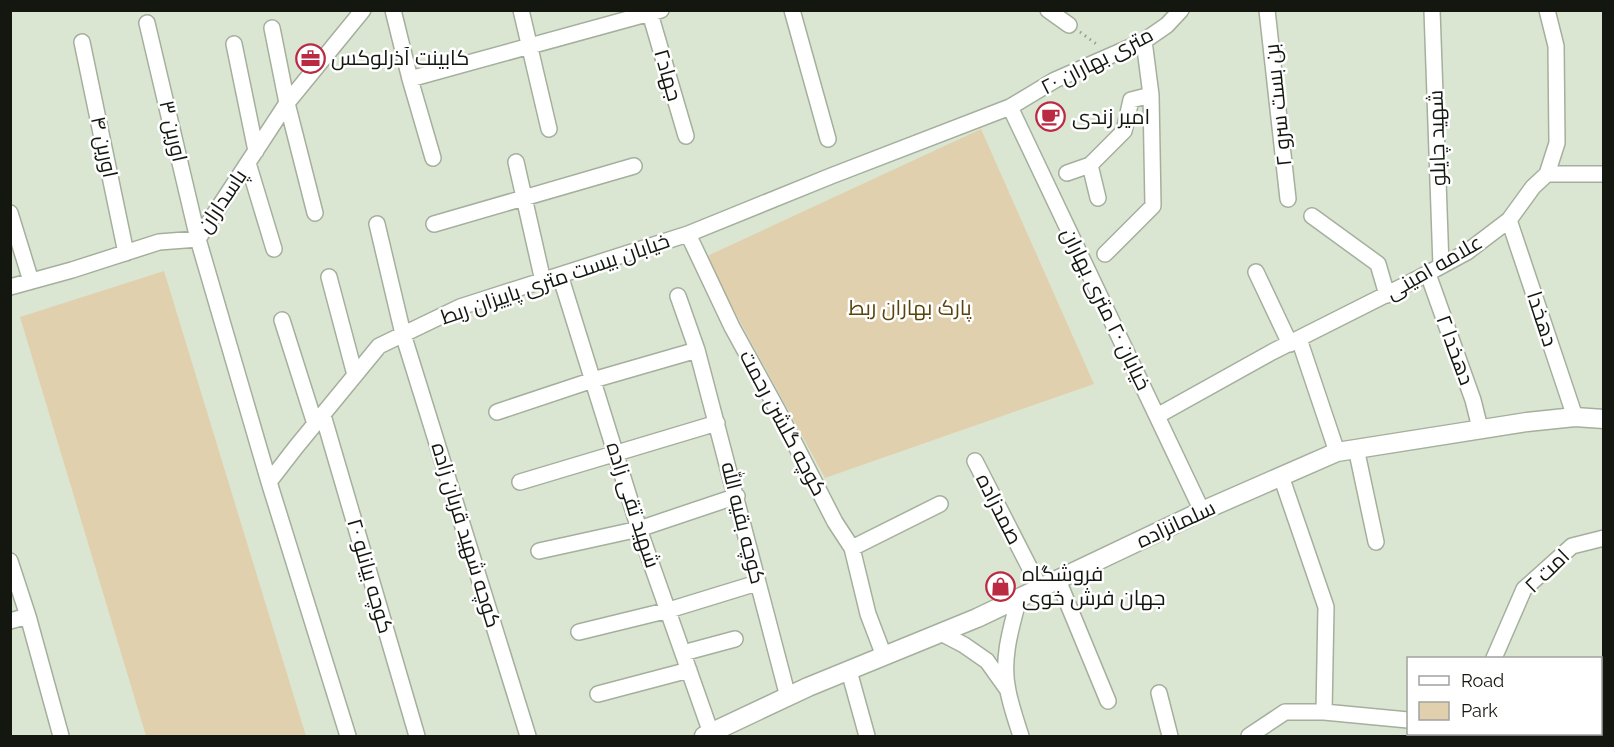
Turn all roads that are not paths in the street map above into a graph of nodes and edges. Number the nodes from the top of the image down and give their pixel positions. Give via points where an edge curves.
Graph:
1 (363, 10) edge
2 (393, 10) edge
3 (521, 10) edge
4 (792, 10) edge
5 (1048, 10) edge
6 (1181, 10) edge
7 (1267, 10) edge
8 (1432, 10) edge
9 (1547, 10) edge
10 (654, 12) edge
11 (1166, 18) edge
12 (147, 23) dead end
13 (1069, 25) road end
14 (272, 28) dead end
15 (1144, 41) junction
16 (82, 42) dead end
17 (234, 44) dead end
18 (530, 47) junction
19 (410, 79) junction
20 (1151, 95) junction
21 (287, 103) junction
22 (1010, 107) junction
23 (549, 129) dead end
24 (686, 136) dead end
25 (828, 139) dead end
26 (252, 157) junction
27 (433, 158) dead end
28 (516, 162) dead end
29 (1090, 165) junction
30 (633, 166) dead end
31 (1067, 173) dead end
32 (1547, 174) junction
33 (1604, 174) edge
34 (1098, 198) dead end
35 (1288, 199) dead end
36 (524, 200) junction
37 (10, 213) edge
38 (315, 213) dead end
39 (1312, 216) dead end
40 (1509, 220) junction
41 (377, 224) dead end
42 (434, 224) dead end
43 (688, 234) junction
44 (198, 239) junction
45 (274, 249) dead end
46 (126, 252) junction
47 (1105, 254) dead end
48 (1434, 270) junction
49 (1256, 272) dead end
50 (560, 275) junction
51 (329, 277) dead end
52 (31, 281) junction
53 (543, 281) junction
54 (10, 287) edge
55 (1387, 295) junction
56 (678, 296) dead end
57 (282, 320) dead end
58 (403, 334) junction
59 (1294, 342) junction
60 (697, 350) junction
61 (355, 375) junction
62 (592, 380) junction
63 (497, 412) dead end
64 (1157, 416) junction
65 (1575, 417) junction
66 (319, 419) junction
67 (1604, 419) edge
68 (717, 423) junction
69 (1480, 428) junction
70 (1356, 448) junction
71 (1337, 452) junction
72 (615, 453) junction
73 (975, 461) dead end
74 (1281, 476) junction
75 (269, 482) junction
76 (520, 482) dead end
77 (737, 496) junction
78 (940, 504) dead end
79 (1202, 510) junction
80 (639, 529) junction
81 (1604, 538) edge
82 (1376, 542) dead end
83 (852, 548) junction
84 (539, 551) dead end
85 (10, 561) edge
86 (1058, 580) junction
87 (757, 583) junction
88 (1040, 588) junction
89 (1019, 598) junction
90 (669, 610) junction
91 (28, 616) junction
92 (10, 621) edge
93 (579, 632) dead end
94 (941, 633) junction
95 (735, 639) dead end
96 (683, 654) junction
97 (884, 656) junction
98 (1494, 657) edge
99 (689, 670) junction
100 (849, 670) junction
101 (1007, 689) junction
102 (1159, 693) dead end
103 (598, 694) dead end
104 (788, 697) junction
105 (1108, 700) dead end
106 (1324, 712) junction
107 (1407, 720) edge
108 (708, 735) edge
109 (61, 736) edge
110 (348, 736) edge
111 (417, 736) edge
112 (528, 736) edge
113 (867, 736) edge
114 (1021, 736) edge
115 (1170, 736) edge
116 (1249, 736) edge

1 - 21 street, پاسداران
2 - 19 street
3 - 18 street
4 - 25 street
5 - 13 street
6 - 11 street, ۲۰ متری بهاران
7 - 35 street, بن بست سرو ۲
8 - 48 street, شهید چایلو
9 - 32 street, علامه امینی via 1556,46 1557,143
10 - 18 street
10 - 24 street, جهاد۲
11 - 15 street, ۲۰ متری بهاران
12 - 44 street, اورین ۳
14 - 21 street
15 - 20 street
15 - 22 street, ۲۰ متری بهاران via 1055,80
16 - 46 street, اورین ۴
17 - 26 street
18 - 19 street
18 - 23 street
19 - 27 street
20 - 29 street via 1131,100 1124,131
20 - 47 street via 1153,206
21 - 26 street, پاسداران
21 - 38 street
22 - 43 street, خیابان بیست متری پاییزان ربط
22 - 64 street, خیابان ۲۰ متری بهاران
26 - 44 street, پاسداران
26 - 45 street
28 - 36 street
29 - 31 street
29 - 34 street
30 - 36 street
32 - 33 street
32 - 40 street, علامه امینی
36 - 42 street
36 - 53 street
37 - 52 street
39 - 55 street via 1378,264
40 - 48 street, علامه امینی via 1467,252
40 - 65 street, دهخدا
41 - 58 street, کوچه شهید قربان زاده
43 - 50 street, خیابان بیست متری پاییزان ربط
43 - 83 street, کوچه گلشن رحمت via 732,327
44 - 46 street, پاسداران via 159,242
44 - 75 street, اورین ۳
46 - 52 street, پاسداران
48 - 55 street, علامه امینی
48 - 69 street, دهخدا ۲
49 - 59 street
50 - 53 street, خیابان بیست متری پاییزان ربط
50 - 62 street, شهید تقی زاده
51 - 61 street
52 - 54 street, پاسداران
53 - 58 street, خیابان بیست متری پاییزان ربط via 460,307
55 - 59 street, علامه امینی
56 - 60 street, کوچه بقیه الله
57 - 66 street, کوچه بیانلو ۲۰
58 - 61 street, خیابان بیست متری پاییزان ربط via 379,346
58 - 112 street, کوچه شهید قربان زاده
59 - 64 street, علامه امینی
59 - 71 street
60 - 62 street
60 - 68 street, کوچه بقیه الله
61 - 66 street, خیابان بیست متری پاییزان ربط
62 - 63 street
62 - 72 street, شهید تقی زاده
64 - 79 street, خیابان ۲۰ متری بهاران
65 - 67 main road, سلمانزاده
65 - 69 main road, سلمانزاده
66 - 75 street, خیابان بیست متری پاییزان ربط
66 - 111 street, کوچه بیانلو ۲۰
68 - 72 street
68 - 77 street, کوچه بقیه الله
69 - 70 main road, سلمانزاده
70 - 71 main road, سلمانزاده
70 - 82 street
71 - 74 main road, سلمانزاده
72 - 76 street
72 - 80 street, شهید تقی زاده
73 - 88 street, صمدزاده
74 - 79 main road, سلمانزاده
74 - 106 street via 1326,607
75 - 110 street
77 - 80 street
77 - 87 street, کوچه بقیه الله
78 - 83 street
79 - 86 main road, سلمانزاده
80 - 84 street
80 - 90 street, شهید تقی زاده
81 - 98 street, امت ۲ via 1572,546 1524,589
83 - 97 street, کوچه گلشن رحمت via 868,614
85 - 91 street
86 - 88 main road, سلمانزاده
86 - 105 street
87 - 90 street
87 - 104 street, کوچه بقیه الله
88 - 89 main road, سلمانزاده
89 - 94 main road, سلمانزاده
89 - 101 street via 1009,634
90 - 93 street
90 - 96 street, شهید تقی زاده
91 - 92 street
91 - 109 street
94 - 97 main road, سلمانزاده
94 - 101 street via 987,661
95 - 96 street
96 - 99 street, شهید تقی زاده
97 - 100 main road, سلمانزاده
99 - 103 street
99 - 108 street, شهید تقی زاده
100 - 104 main road, سلمانزاده
100 - 113 street
101 - 114 street
102 - 115 street
104 - 108 main road, سلمانزاده
106 - 107 street
106 - 116 street via 1285,712

